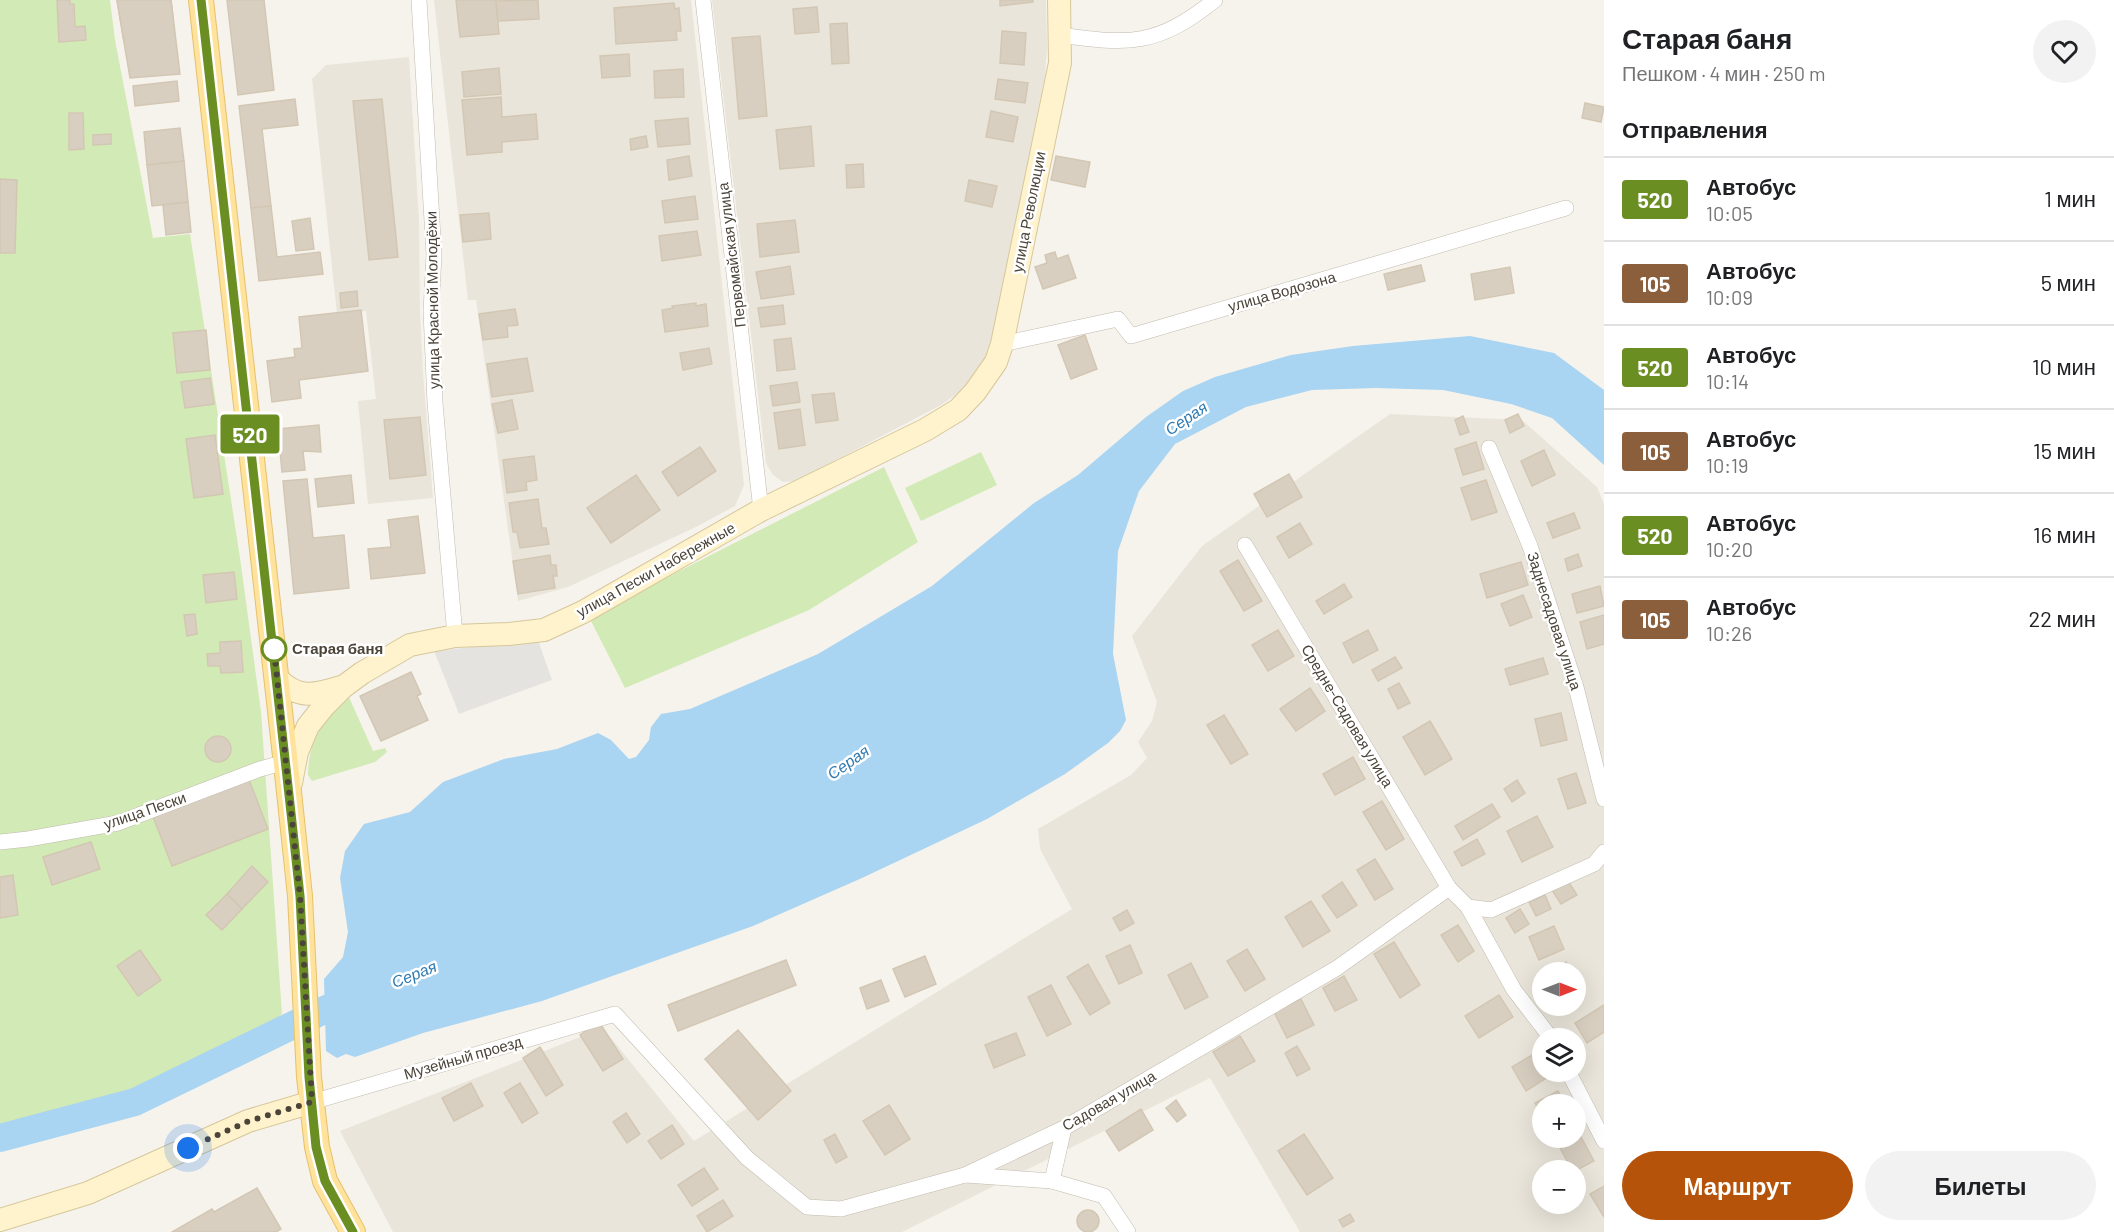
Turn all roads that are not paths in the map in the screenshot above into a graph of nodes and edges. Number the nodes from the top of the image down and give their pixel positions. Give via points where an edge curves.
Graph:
1 (201, 0) edge
2 (419, 0) edge
3 (703, 0) edge
4 (1059, 0) edge
5 (1215, 0) edge
6 (1059, 35) junction
7 (1566, 208) dead end
8 (1002, 344) junction
9 (958, 410) joint
10 (1489, 448) dead end
11 (761, 510) junction
12 (1245, 545) dead end
13 (455, 636) junction
14 (277, 678) junction
15 (343, 687) junction
16 (286, 762) junction
17 (289, 792) junction
18 (1604, 799) edge
19 (0, 842) edge
20 (1604, 852) edge
21 (1449, 888) junction
22 (1468, 906) junction
23 (615, 1014) joint
24 (1543, 1028) edge
25 (1574, 1082) edge
26 (312, 1102) junction
27 (1064, 1128) junction
28 (1604, 1141) edge
29 (965, 1175) junction
30 (1052, 1181) junction
31 (0, 1220) edge
32 (353, 1232) edge
33 (1128, 1232) edge

1 - 14 main road
2 - 13 street, улица Красной Молодёжи via 434,255 431,311 435,403
3 - 11 street, Первомайская улица
4 - 6 main road, улица Революции
5 - 6 street via 1192,18 1136,41 1105,42
6 - 8 main road, улица Революции via 1059,63
7 - 8 street, улица Водозона via 1131,336 1118,319
8 - 9 main road, улица Революции via 996,362
9 - 11 main road, улица Пески Набережные via 926,430
10 - 18 street, Заднесадовая улица via 1534,557 1576,687
11 - 13 main road, улица Пески Набережные via 638,582 544,630
12 - 21 street, Средне-Садовая улица
13 - 15 main road, улица Пески Набережные via 410,645
14 - 15 main road, улица Пески Набережные via 303,695
14 - 16 main road
15 - 17 main road, улица Пески Набережные via 308,726 297,752
16 - 17 main road
16 - 19 street, улица Пески via 118,824
17 - 26 main road via 300,896
20 - 22 street via 1594,864 1491,910
21 - 22 street
21 - 27 street, Садовая улица via 1337,968
22 - 24 street via 1514,990
23 - 26 street, Музейный проезд
23 - 29 street, Садовая улица via 747,1158 807,1207 842,1209
25 - 28 street
26 - 31 main road via 249,1121 88,1193
26 - 32 main road via 316,1147 325,1181
27 - 29 street, Садовая улица
27 - 30 street
29 - 30 street
30 - 33 street via 1104,1196

